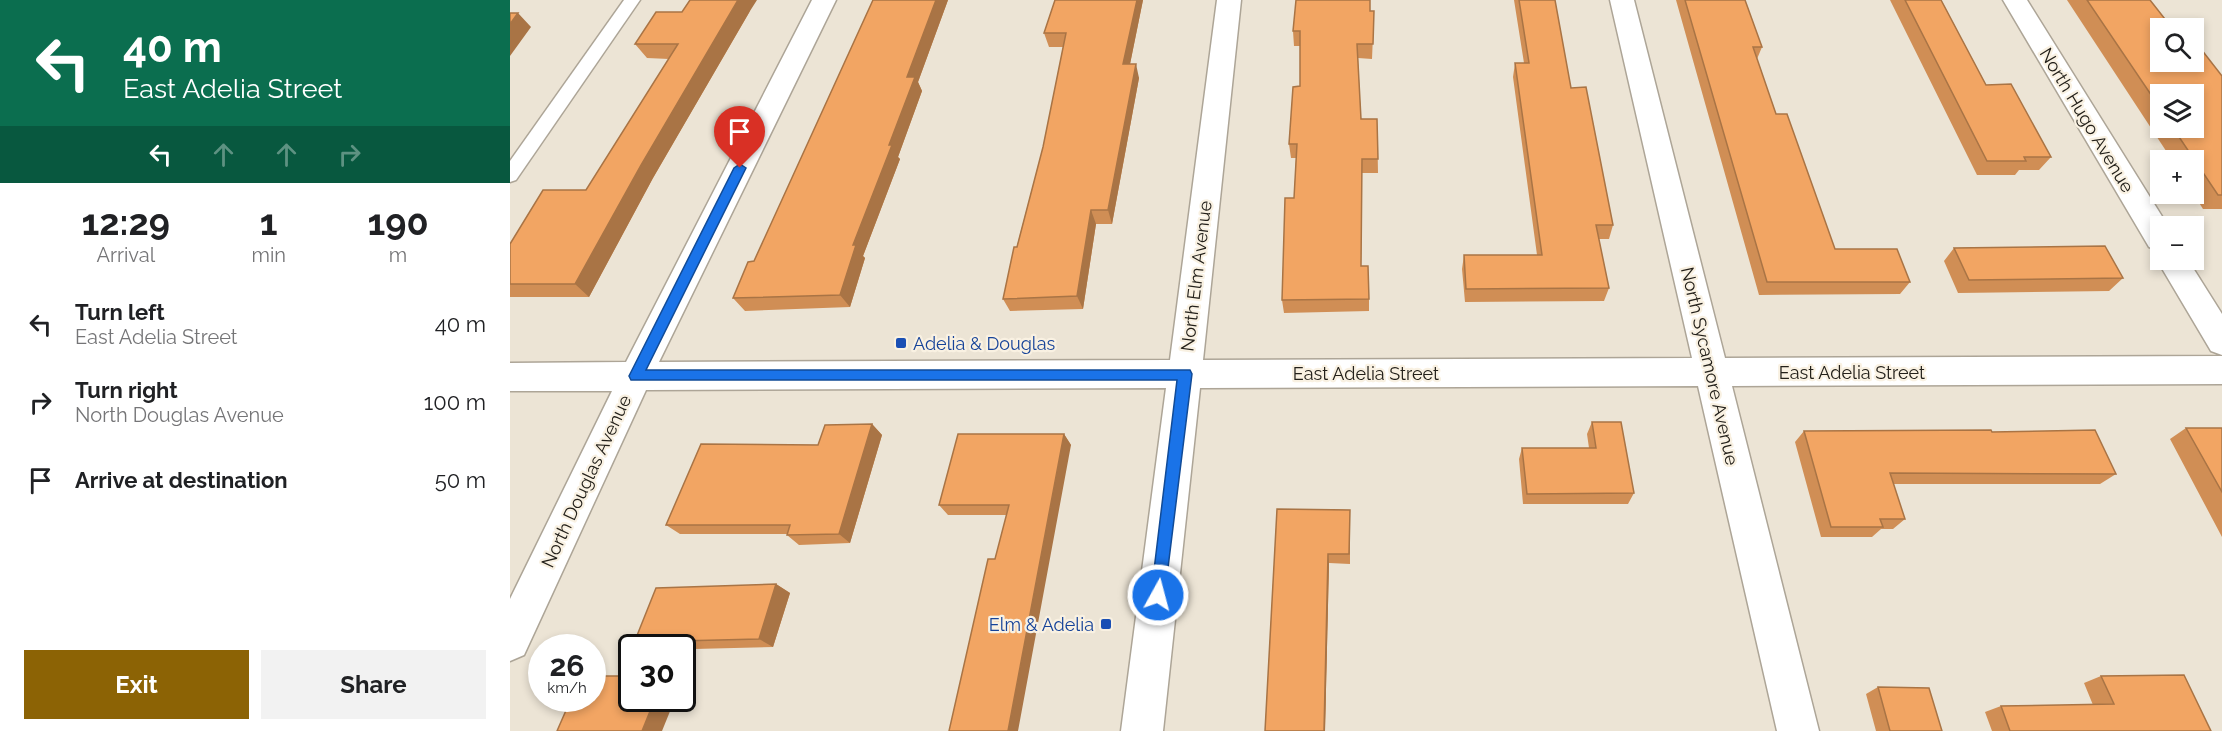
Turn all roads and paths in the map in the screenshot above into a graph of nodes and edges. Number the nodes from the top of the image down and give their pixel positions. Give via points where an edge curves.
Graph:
1 (632, 0) edge
2 (824, 0) edge
3 (1229, 0) edge
4 (1622, 0) edge
5 (2015, 0) edge
6 (510, 175) edge
7 (2150, 223) edge
8 (2178, 270) edge
9 (2222, 342) edge
10 (2222, 370) edge
11 (1712, 372) junction
12 (1185, 374) junction
13 (510, 376) edge
14 (636, 376) junction
15 (510, 641) edge
16 (1142, 731) edge
17 (1798, 731) edge

1 - 6 lane
2 - 14 street, North Douglas Avenue
3 - 12 street, North Elm Avenue
4 - 11 street, North Sycamore Avenue
5 - 7 street, North Hugo Avenue
8 - 9 street
10 - 11 street, East Adelia Street
11 - 12 street, East Adelia Street
11 - 17 street, North Sycamore Avenue
12 - 14 street, East Adelia Street
12 - 16 street, North Elm Avenue
13 - 14 street, East Adelia Street
14 - 15 street, North Douglas Avenue

